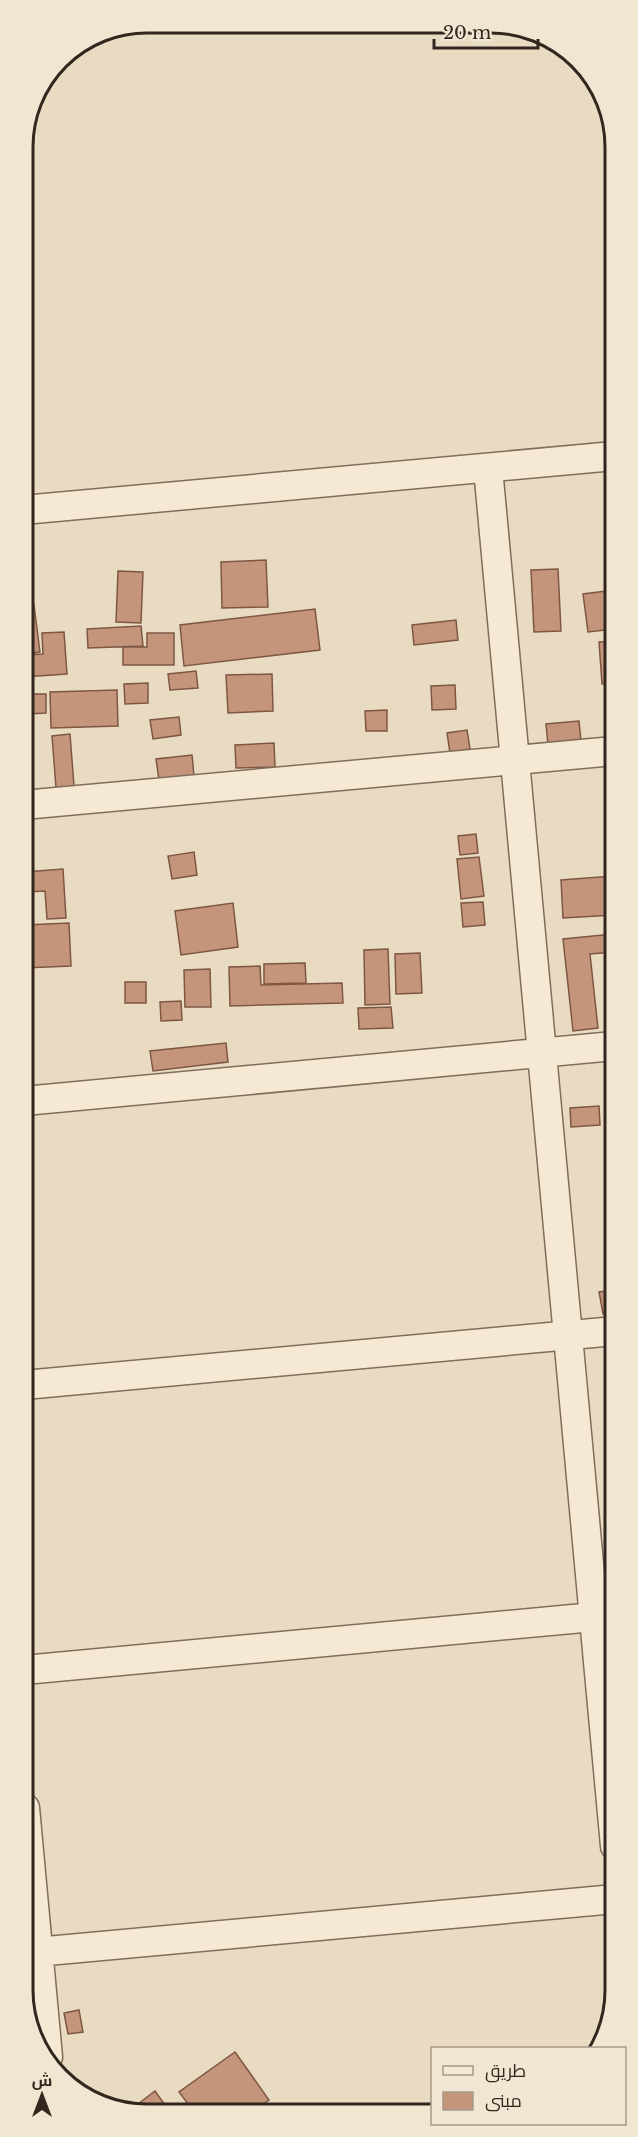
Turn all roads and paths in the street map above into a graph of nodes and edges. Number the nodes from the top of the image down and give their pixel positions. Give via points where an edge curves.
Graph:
1 (605, 457) edge
2 (488, 468) junction
3 (33, 509) edge
4 (605, 752) edge
5 (515, 760) junction
6 (33, 805) edge
7 (605, 1047) edge
8 (542, 1053) junction
9 (33, 1100) edge
10 (605, 1332) edge
11 (568, 1335) junction
12 (33, 1384) edge
13 (604, 1616) edge
14 (605, 1637) edge
15 (33, 1669) edge
16 (605, 1900) edge
17 (33, 1952) edge
18 (33, 1964) edge
19 (45, 2041) edge

1 - 2 street
2 - 3 street
2 - 5 street
4 - 5 street
5 - 6 street
5 - 8 street
7 - 8 street
8 - 9 street
8 - 11 street
10 - 11 street
11 - 12 street
11 - 13 street
13 - 14 street
13 - 15 street
16 - 17 street
18 - 19 street

